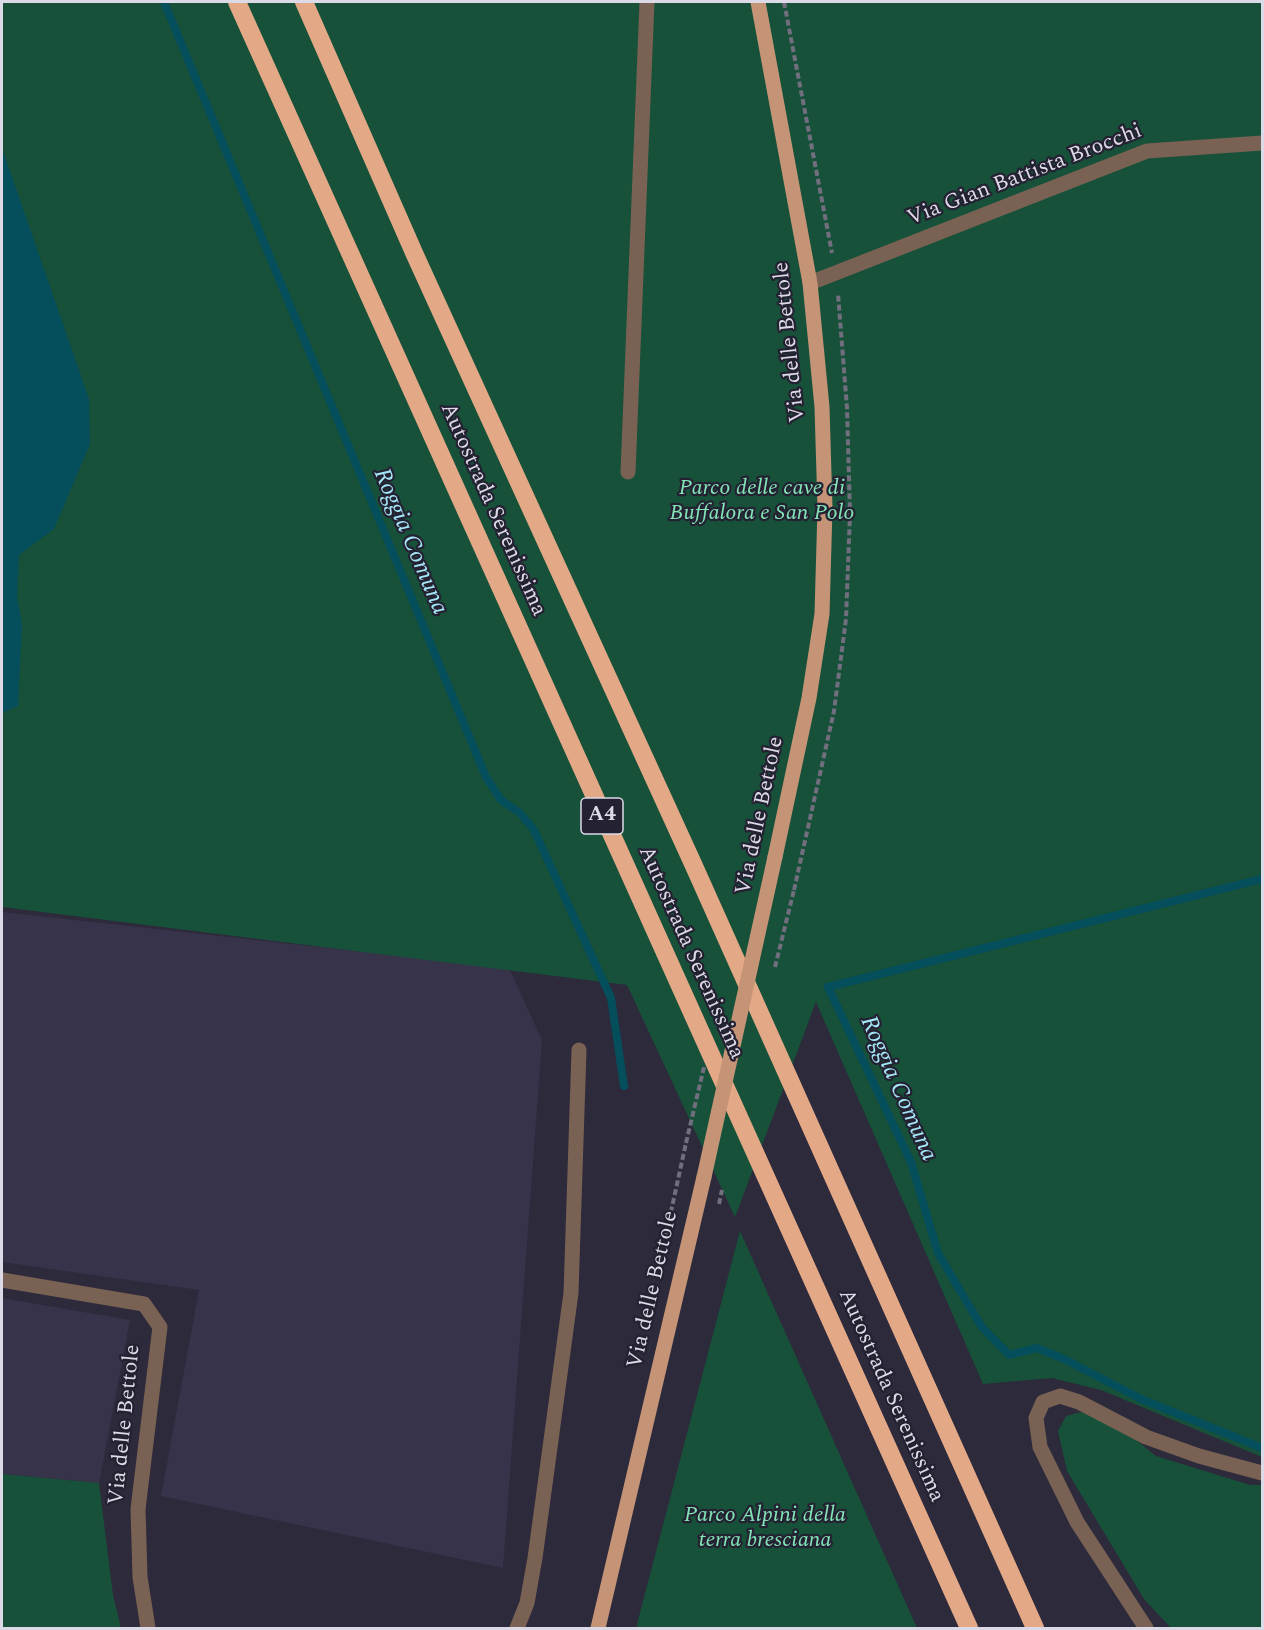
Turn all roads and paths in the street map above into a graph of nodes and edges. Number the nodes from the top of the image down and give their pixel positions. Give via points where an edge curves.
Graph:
1 (237, 2) edge
2 (304, 2) edge
3 (647, 2) edge
4 (758, 2) edge
5 (1263, 142) edge
6 (810, 283) junction
7 (628, 472) dead end
8 (761, 820) dead end
9 (758, 832) dead end
10 (579, 1050) dead end
11 (2, 1280) edge
12 (1263, 1473) edge
13 (148, 1629) edge
14 (517, 1629) edge
15 (598, 1629) edge
16 (969, 1629) edge
17 (1035, 1629) edge
18 (1146, 1629) edge

1 - 16 highway, Autostrada Serenissima / A4
2 - 17 highway, Autostrada Serenissima via 414,255 694,866
3 - 7 street
4 - 6 main road, Via delle Bettole
5 - 6 street, Via Gian Battista Brocchi via 1147,151
6 - 15 main road, Via delle Bettole, bridge via 824,463 822,614 809,698 704,1177
8 - 9 path
10 - 14 street via 571,1293 535,1558 527,1602
11 - 13 street, Via delle Bettole via 144,1304 160,1327 138,1509 140,1576
12 - 18 street via 1146,1437 1079,1401 1060,1396 1042,1402 1036,1418 1040,1447 1077,1522

